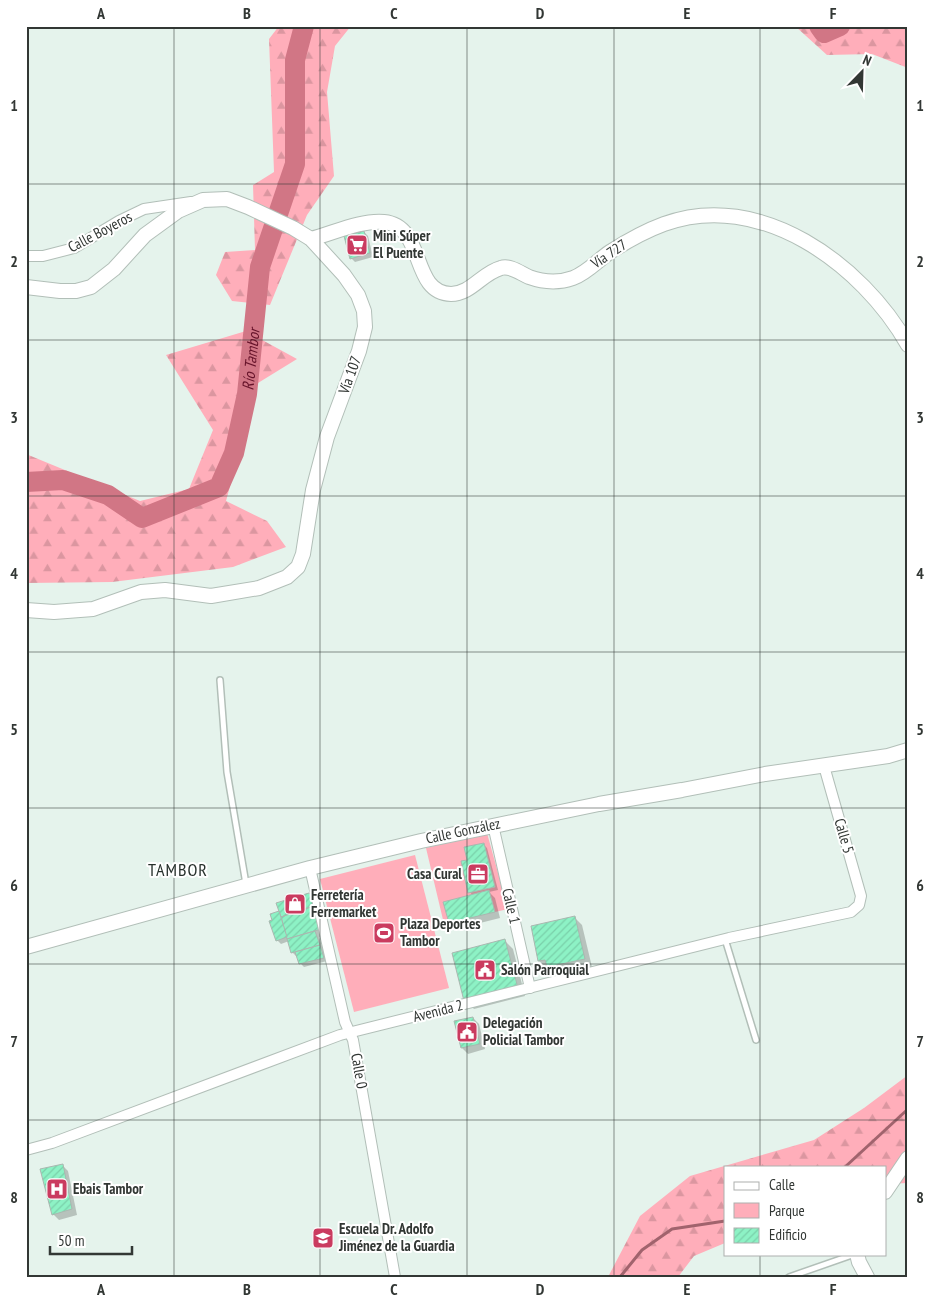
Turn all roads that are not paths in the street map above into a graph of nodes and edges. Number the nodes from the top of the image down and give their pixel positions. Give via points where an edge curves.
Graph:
1 (203, 200) junction
2 (311, 239) junction
3 (26, 256) edge
4 (26, 288) edge
5 (908, 345) edge
6 (26, 610) edge
7 (220, 680) dead end
8 (908, 750) edge
9 (824, 766) junction
10 (493, 825) junction
11 (310, 868) junction
12 (247, 886) junction
13 (859, 905) joint
14 (725, 939) junction
15 (26, 947) edge
16 (530, 988) junction
17 (349, 1033) junction
18 (756, 1040) dead end
19 (26, 1150) edge
20 (908, 1158) edge
21 (886, 1191) edge
22 (850, 1256) edge
23 (856, 1256) edge
24 (395, 1277) edge
25 (789, 1277) edge
26 (867, 1277) edge

1 - 2 street, Vía 107 via 226,199
1 - 3 street, Calle Boyeros via 144,209 74,248 43,256
1 - 4 street, Vía 107 via 163,221 91,287 76,291
2 - 5 street, Vía 727 via 369,222 390,223 406,233 432,286 452,294 468,289 502,267 543,281 574,278 641,234 688,217 724,216 755,220 787,231 834,260 897,326
2 - 6 street, Vía 107 via 358,295 365,327 327,437 298,567 287,577 259,588 211,596 165,590 141,592 92,609
7 - 12 lane via 227,772
8 - 9 street, Calle González
9 - 10 street, Calle González
9 - 13 street, Calle 5 via 861,896
10 - 11 street, Calle González
10 - 16 street, Calle 1
11 - 12 street, Calle González
11 - 17 street, Calle 0
12 - 15 street, Calle González
13 - 14 street, Avenida 2 via 851,912
14 - 16 street, Avenida 2
14 - 18 lane
16 - 17 street, Avenida 2
17 - 19 street, Avenida 2
17 - 24 street, Calle 0 via 353,1040
20 - 21 street
22 - 25 lane
23 - 26 street

